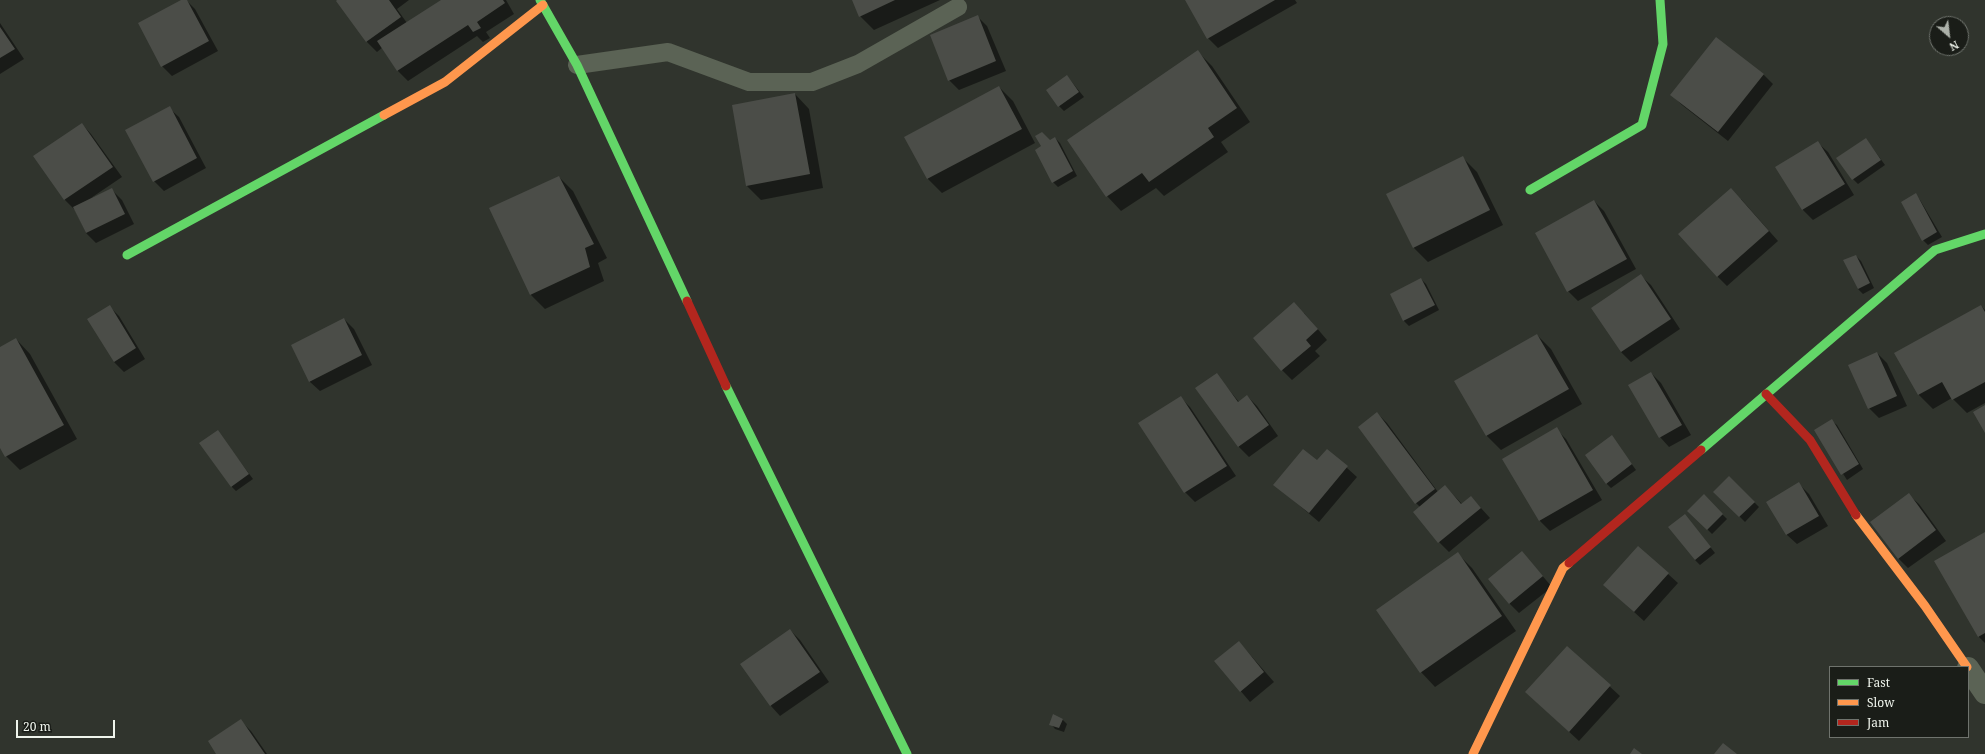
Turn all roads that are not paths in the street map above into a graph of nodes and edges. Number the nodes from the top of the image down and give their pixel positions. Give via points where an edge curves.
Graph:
1 (1660, 0) edge
2 (542, 2) edge
3 (958, 7) dead end
4 (577, 65) junction
5 (1530, 190) dead end
6 (1985, 234) edge
7 (126, 255) dead end
8 (1766, 394) junction
9 (1967, 666) edge
10 (1969, 669) edge
11 (1985, 693) edge
12 (907, 754) edge
13 (1473, 754) edge

1 - 5 street via 1663,44 1642,125
2 - 4 street
2 - 7 street via 445,82
3 - 4 lane via 858,64 812,82 749,82 668,52
4 - 12 street via 734,402
6 - 8 street via 1935,250
8 - 9 street via 1810,440 1859,520 1925,606
8 - 13 street via 1563,568
10 - 11 street

